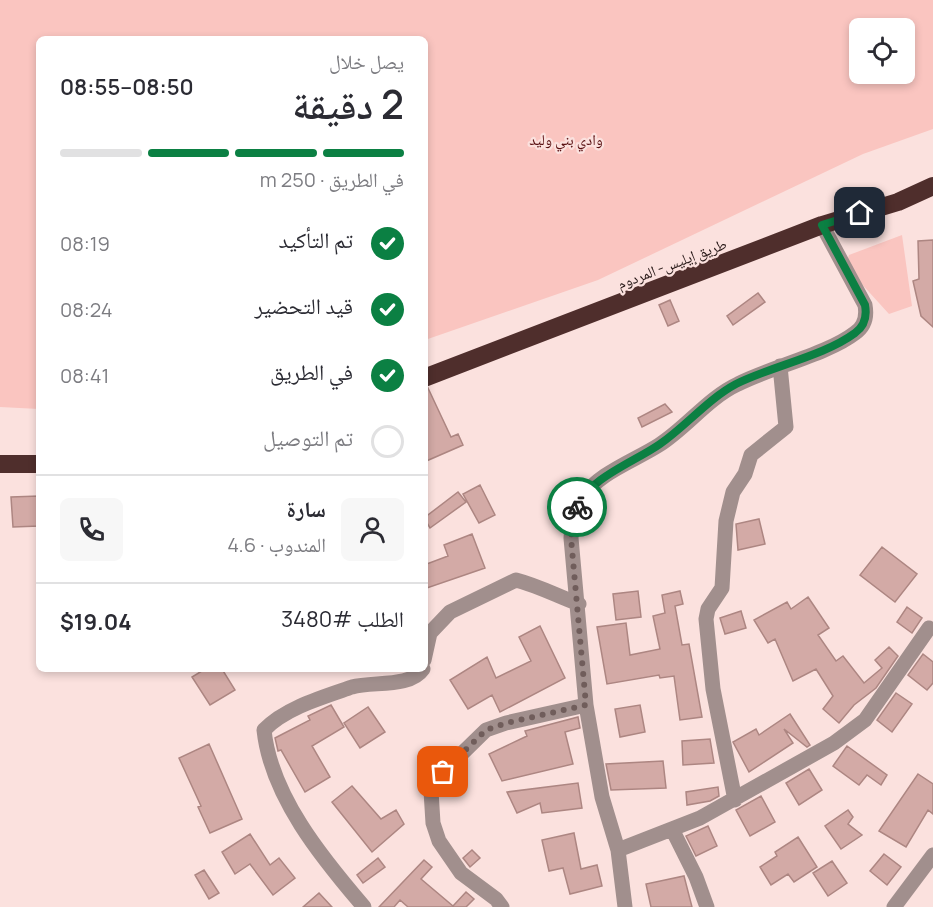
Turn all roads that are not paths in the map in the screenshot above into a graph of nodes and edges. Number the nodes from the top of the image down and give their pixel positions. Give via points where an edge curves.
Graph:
1 (933, 186) edge
2 (822, 225) junction
3 (780, 366) junction
4 (428, 376) edge
5 (0, 464) edge
6 (36, 464) edge
7 (579, 604) junction
8 (929, 628) dead end
9 (428, 642) edge
10 (420, 672) edge
11 (586, 705) junction
12 (735, 800) junction
13 (672, 829) junction
14 (618, 850) junction
15 (933, 855) edge
16 (364, 907) edge
17 (502, 907) edge
18 (625, 907) edge
19 (706, 907) edge
20 (894, 907) edge

1 - 2 highway, طريق إيليس- المردوم via 898,202
2 - 3 street via 865,305 865,320 854,334
2 - 4 highway, طريق إيليس- المردوم
3 - 7 street via 724,391 659,445 623,465 580,500 571,538
3 - 12 street via 786,427 752,455 733,492 726,521 722,588 706,619 713,689
5 - 6 highway
7 - 9 street via 516,580 450,612 430,633
7 - 11 street
8 - 12 street via 865,720 834,743
10 - 16 street via 407,679 343,691 276,717 264,730 266,752 290,806 336,875
11 - 14 street via 602,797
11 - 17 street via 486,730 443,772 431,791 433,823 439,841 461,873
12 - 13 street
13 - 14 street
13 - 19 street
14 - 18 street
15 - 20 street

